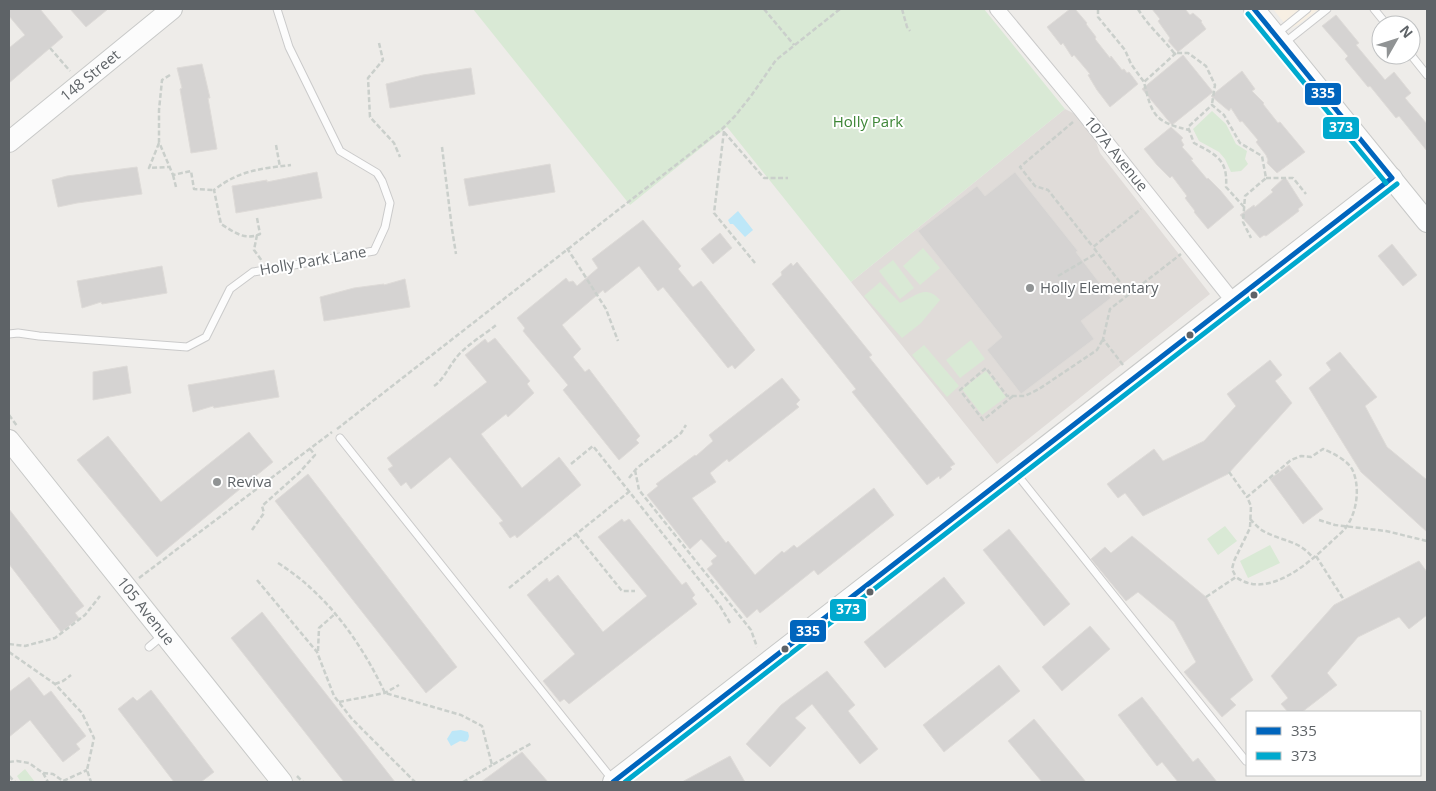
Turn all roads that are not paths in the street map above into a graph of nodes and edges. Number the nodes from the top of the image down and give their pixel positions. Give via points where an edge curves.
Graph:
1 (172, 9) edge
2 (997, 9) edge
3 (1254, 9) edge
4 (1307, 9) edge
5 (1327, 9) edge
6 (276, 10) edge
7 (1279, 40) junction
8 (1419, 65) edge
9 (1427, 76) edge
10 (9, 142) edge
11 (1392, 178) junction
12 (1427, 222) edge
13 (1233, 300) junction
14 (9, 334) edge
15 (340, 438) dead end
16 (9, 440) edge
17 (1015, 472) junction
18 (165, 634) junction
19 (149, 647) dead end
20 (1246, 761) dead end
21 (282, 782) edge
22 (613, 782) edge

1 - 10 main road, 148 Street
2 - 13 street, 107A Avenue
3 - 7 main road
4 - 7 lane
5 - 7 lane
6 - 14 lane, Holly Park Lane via 289,47 340,151 377,173 382,181 390,204 385,227 374,251 253,272 230,289 206,337 187,347
7 - 11 main road
8 - 9 lane
11 - 12 main road
11 - 13 main road
13 - 17 main road
15 - 22 lane
16 - 18 main road, 105 Avenue
17 - 20 lane
17 - 22 main road
18 - 19 lane
18 - 21 main road, 105 Avenue

